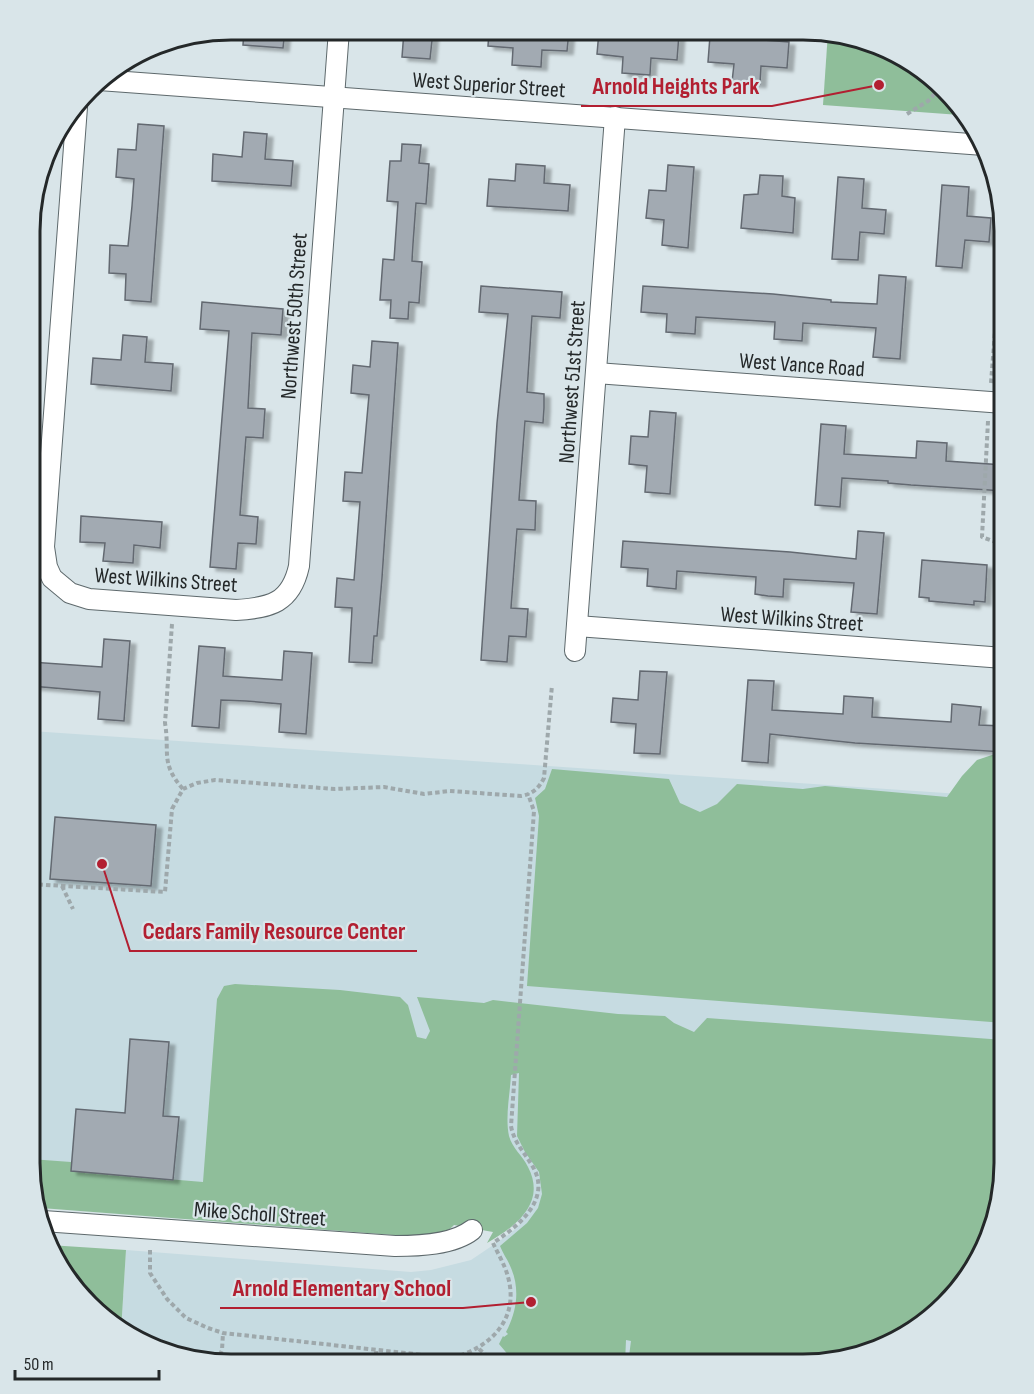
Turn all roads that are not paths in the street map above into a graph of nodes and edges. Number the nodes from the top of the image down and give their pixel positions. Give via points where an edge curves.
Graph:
1 (338, 41) edge
2 (114, 81) edge
3 (334, 97) junction
4 (615, 117) junction
5 (75, 123) edge
6 (972, 144) edge
7 (596, 373) junction
8 (993, 402) edge
9 (281, 600) joint
10 (577, 626) junction
11 (575, 651) dead end
12 (993, 656) edge
13 (50, 1221) edge
14 (472, 1230) dead end

1 - 3 street, Northwest 50th Street
2 - 3 street, West Superior Street
3 - 4 street, West Superior Street
3 - 9 street, Northwest 50th Street via 299,566 292,588
4 - 6 street, West Superior Street
4 - 7 street, Northwest 51st Street
5 - 9 street, West Wilkins Street via 44,547 47,567 52,578 70,593 89,599 236,610 260,608
7 - 8 street, West Vance Road
7 - 10 street, Northwest 51st Street
10 - 11 street, Northwest 51st Street
10 - 12 street, West Wilkins Street
13 - 14 street, Mike Scholl Street via 394,1246 440,1242

